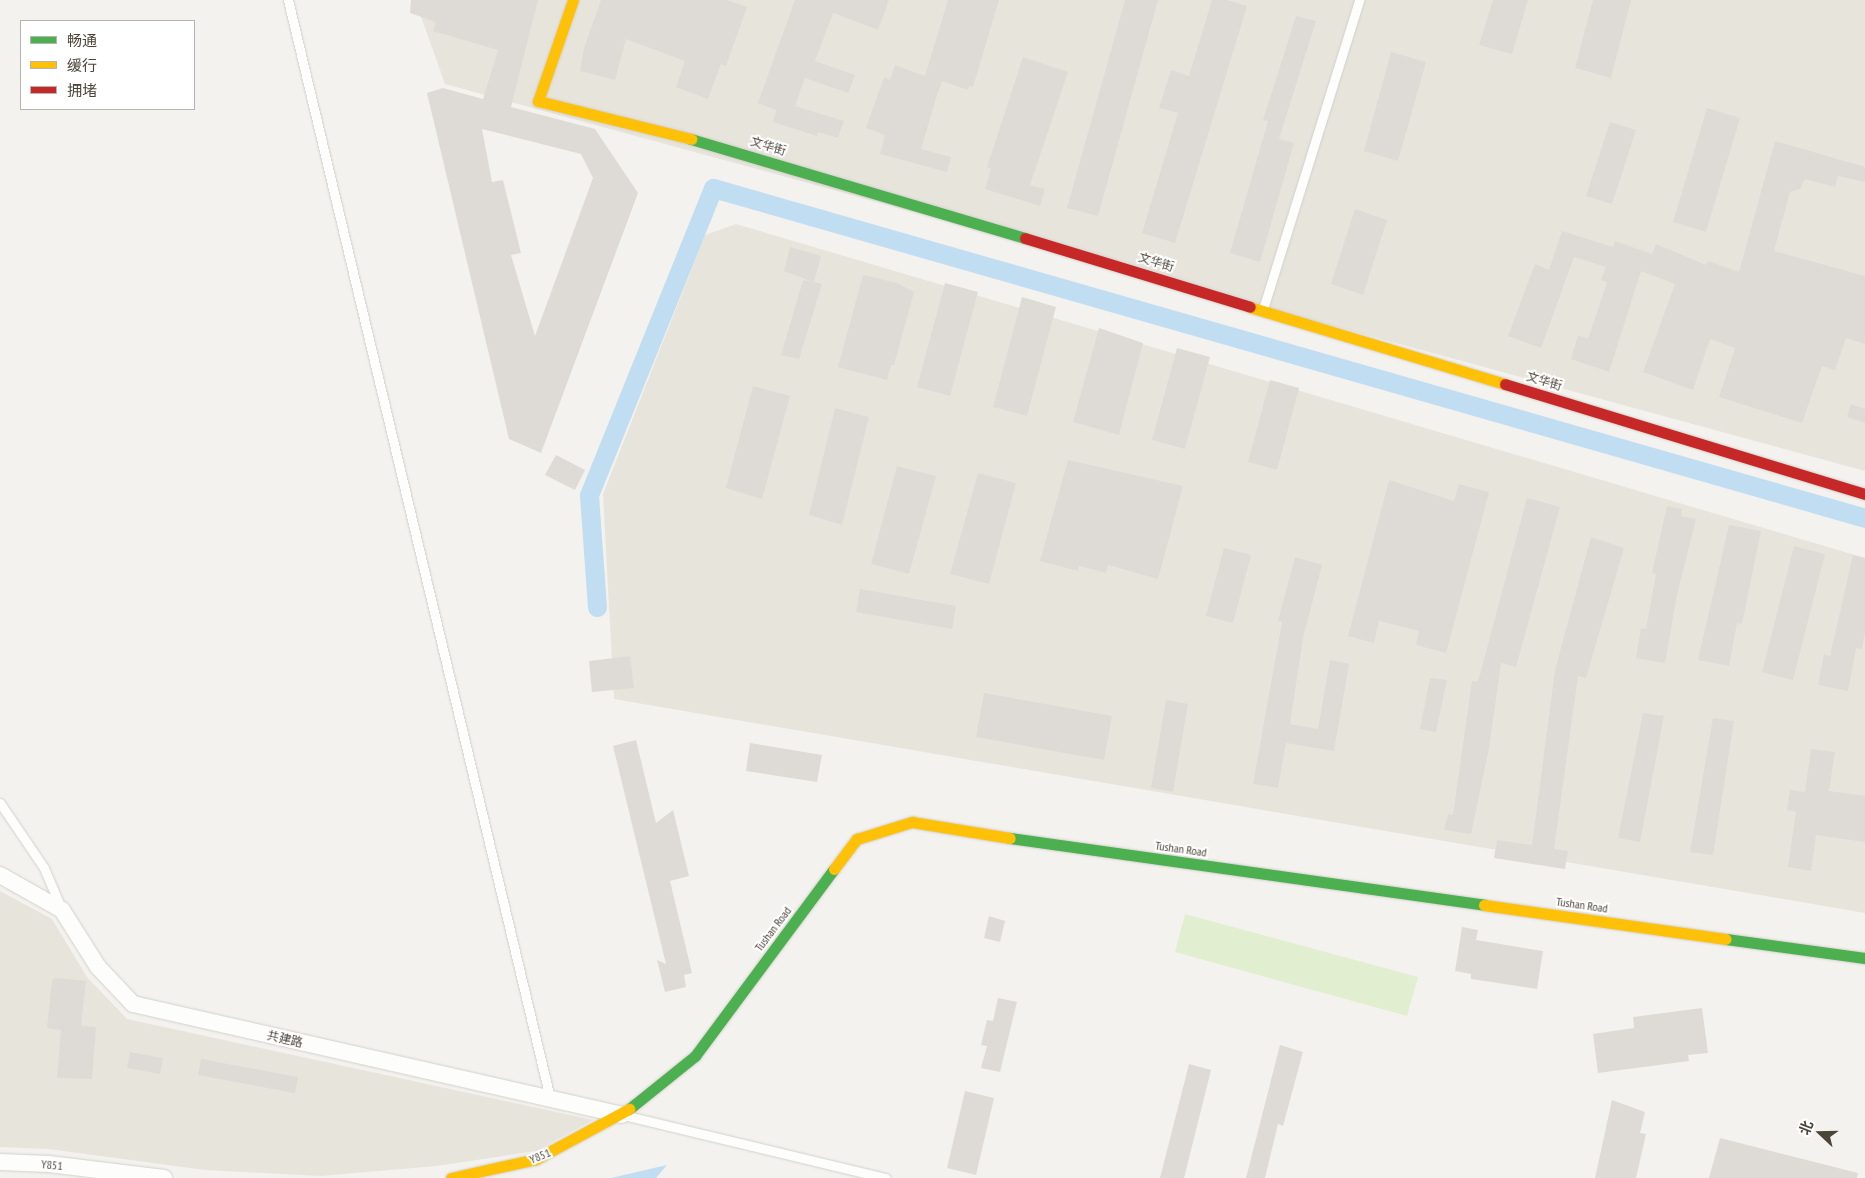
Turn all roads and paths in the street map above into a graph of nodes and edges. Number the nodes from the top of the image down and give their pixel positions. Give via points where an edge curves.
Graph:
1 (288, 0) edge
2 (573, 0) edge
3 (1358, 0) edge
4 (1263, 309) junction
5 (1865, 494) edge
6 (0, 803) edge
7 (0, 875) edge
8 (62, 910) junction
9 (1865, 958) edge
10 (550, 1098) junction
11 (622, 1115) junction
12 (0, 1162) edge
13 (164, 1178) edge
14 (451, 1178) edge
15 (886, 1178) edge

1 - 10 lane
2 - 4 street, 文华街 via 538,101 725,147
3 - 4 lane
4 - 5 street, 文华街
6 - 8 lane via 44,868
7 - 8 street, 共建路
8 - 10 street, 共建路 via 98,967 133,1004
9 - 11 street, Tushan Road via 1051,845 912,822 858,839 696,1056
10 - 11 street, 共建路
11 - 14 street, Y851 via 536,1159
11 - 15 lane
12 - 13 street, Y851 via 49,1164

